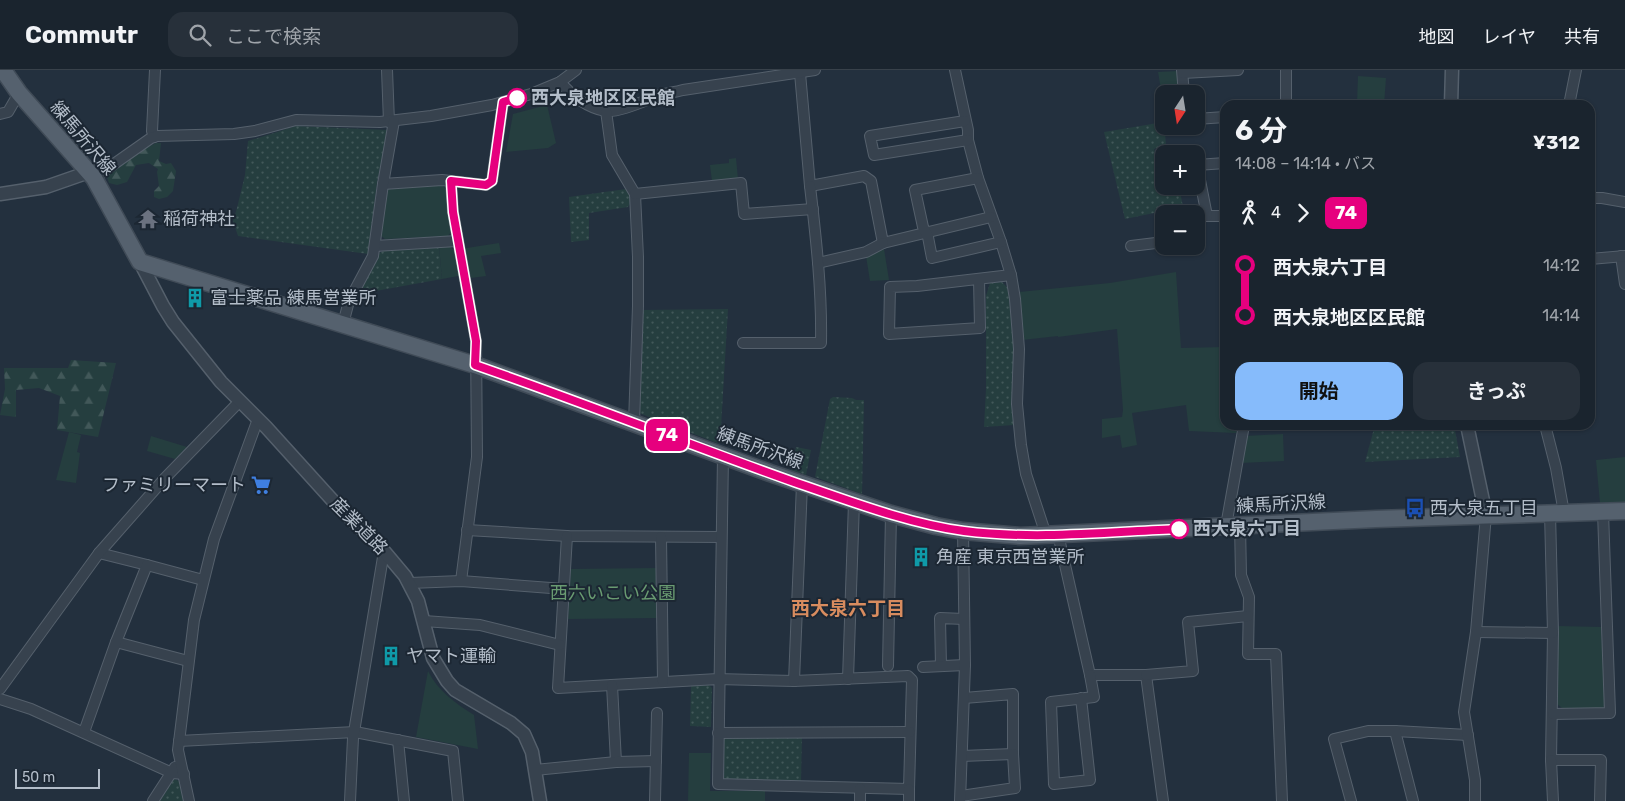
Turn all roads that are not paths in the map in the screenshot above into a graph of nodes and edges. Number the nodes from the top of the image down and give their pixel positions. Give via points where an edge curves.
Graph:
1 (3, 70) edge
2 (155, 70) edge
3 (387, 70) edge
4 (576, 70) edge
5 (815, 70) edge
6 (955, 70) edge
7 (1238, 70) edge
8 (1286, 70) edge
9 (1452, 70) edge
10 (1576, 70) edge
11 (1183, 72) edge
12 (800, 74) junction
13 (560, 82) junction
14 (1184, 85) edge
15 (19, 93) junction
16 (1286, 100) edge
17 (1451, 100) edge
18 (1570, 100) edge
19 (503, 102) junction
20 (606, 111) junction
21 (0, 114) edge
22 (1220, 117) edge
23 (1205, 118) edge
24 (392, 121) junction
25 (965, 121) junction
26 (154, 137) junction
27 (968, 140) junction
28 (1220, 163) edge
29 (91, 175) junction
30 (978, 178) junction
31 (451, 181) junction
32 (383, 184) junction
33 (810, 186) junction
34 (0, 194) edge
35 (635, 194) junction
36 (1595, 198) edge
37 (1625, 202) edge
38 (1200, 205) edge
39 (812, 209) junction
40 (1205, 216) edge
41 (1220, 216) edge
42 (992, 217) junction
43 (924, 233) junction
44 (457, 241) junction
45 (883, 242) junction
46 (1001, 242) junction
47 (1155, 243) edge
48 (375, 246) junction
49 (1131, 246) dead end
50 (1623, 256) edge
51 (1595, 259) edge
52 (140, 262) junction
53 (818, 263) junction
54 (1010, 275) junction
55 (979, 279) junction
56 (1625, 284) edge
57 (343, 324) junction
58 (743, 343) dead end
59 (475, 365) junction
60 (240, 401) junction
61 (258, 419) junction
62 (634, 423) junction
63 (1243, 430) edge
64 (1468, 430) edge
65 (1546, 430) edge
66 (723, 456) junction
67 (802, 484) junction
68 (854, 502) junction
69 (1625, 511) edge
70 (1603, 512) junction
71 (1557, 513) junction
72 (892, 514) junction
73 (1486, 515) junction
74 (1233, 526) junction
75 (467, 530) junction
76 (963, 531) junction
77 (1052, 535) junction
78 (567, 536) junction
79 (661, 536) junction
80 (721, 537) junction
81 (384, 551) junction
82 (99, 553) junction
83 (147, 565) junction
84 (203, 580) junction
85 (461, 581) junction
86 (410, 583) junction
87 (564, 589) junction
88 (1248, 616) junction
89 (964, 619) junction
90 (424, 621) junction
91 (1476, 632) junction
92 (1553, 633) junction
93 (116, 642) junction
94 (560, 645) junction
95 (188, 661) junction
96 (965, 665) junction
97 (888, 666) dead end
98 (941, 666) junction
99 (923, 667) dead end
100 (1090, 675) junction
101 (1146, 676) junction
102 (848, 678) junction
103 (718, 679) junction
104 (794, 681) junction
105 (664, 682) junction
106 (612, 685) junction
107 (0, 689) edge
108 (964, 698) junction
109 (1081, 698) junction
110 (0, 699) edge
111 (657, 713) dead end
112 (1553, 714) junction
113 (1395, 730) junction
114 (84, 732) junction
115 (355, 732) junction
116 (718, 732) junction
117 (910, 732) junction
118 (1468, 735) junction
119 (398, 740) junction
120 (179, 741) junction
121 (1014, 754) junction
122 (178, 756) junction
123 (962, 756) junction
124 (1552, 760) junction
125 (656, 761) junction
126 (616, 762) junction
127 (535, 770) junction
128 (172, 773) junction
129 (184, 774) junction
130 (860, 788) junction
131 (909, 789) junction
132 (961, 798) edge
133 (153, 801) edge
134 (189, 801) edge
135 (350, 801) edge
136 (404, 801) edge
137 (458, 801) edge
138 (540, 801) edge
139 (655, 801) edge
140 (860, 801) edge
141 (909, 801) edge
142 (1163, 801) edge
143 (1282, 801) edge
144 (1351, 801) edge
145 (1412, 801) edge
146 (1476, 801) edge
147 (1553, 801) edge
148 (1600, 801) edge

1 - 15 main road, 練馬所沢線
2 - 26 street
3 - 24 street
4 - 13 street
5 - 12 street
6 - 25 street
7 - 11 street
8 - 16 street
9 - 17 street
10 - 18 street
11 - 14 street
12 - 20 street via 683,90
12 - 33 street
13 - 19 street
13 - 20 street via 579,100
15 - 21 street via 8,112
15 - 29 main road, 練馬所沢線
19 - 24 street
19 - 31 street via 492,181 486,185
20 - 35 street via 612,155
22 - 23 street
24 - 26 street via 296,120 248,132
24 - 32 street
25 - 27 street
25 - 27 street via 870,136 874,155
26 - 29 street
27 - 30 street
28 - 38 street via 1197,165
29 - 34 street via 46,187
29 - 52 main road, 練馬所沢線
30 - 42 street
30 - 43 street via 915,190
31 - 32 street
31 - 44 street
32 - 48 street
33 - 39 street
33 - 45 street via 864,176 871,181
35 - 39 street via 741,183 744,214
35 - 62 street via 638,306
36 - 37 street
39 - 53 street
40 - 41 street
42 - 43 street
42 - 46 street
43 - 45 street
43 - 46 street via 932,258
44 - 48 street
44 - 59 street via 476,341
45 - 53 street via 866,252
46 - 54 street
47 - 49 street
48 - 57 street via 349,301
50 - 51 street
50 - 56 street
52 - 57 main road, 練馬所沢線
52 - 60 street, 産業道路 via 173,322
53 - 58 street via 820,343
54 - 55 street
54 - 77 street via 1019,349 1017,404 1021,445 1026,474
55 - 55 street via 890,288 890,334 980,328
57 - 59 main road, 練馬所沢線
59 - 62 main road, 練馬所沢線
59 - 75 street via 477,450
60 - 61 street, 産業道路
60 - 82 street via 165,478
61 - 81 street, 産業道路
61 - 84 street via 214,539
62 - 66 main road, 練馬所沢線
63 - 74 street
64 - 73 street
65 - 71 street via 1556,468
66 - 67 main road, 練馬所沢線
66 - 80 street
67 - 68 main road, 練馬所沢線
67 - 104 street
68 - 72 main road, 練馬所沢線
68 - 102 street
69 - 70 main road, 練馬所沢線
70 - 71 main road, 練馬所沢線
70 - 112 street via 1610,713
71 - 73 main road, 練馬所沢線
71 - 92 street
72 - 76 main road, 練馬所沢線
72 - 97 street
73 - 74 main road, 練馬所沢線
73 - 91 street
74 - 77 main road, 練馬所沢線
74 - 88 street via 1249,597
75 - 78 street
75 - 85 street
76 - 77 main road, 練馬所沢線
76 - 89 street
77 - 100 street
78 - 79 street
78 - 87 street
79 - 80 street
79 - 105 street
80 - 103 street
81 - 86 street, 産業道路
81 - 115 street
82 - 83 street
82 - 107 street
83 - 84 street
83 - 93 street
84 - 95 street
85 - 86 street
85 - 87 street
86 - 90 street, 産業道路
87 - 94 street
88 - 101 street via 1188,622 1194,672
88 - 143 street via 1248,654 1276,654
89 - 96 street
89 - 98 street via 940,618
90 - 94 street via 480,625
90 - 127 street, 産業道路 via 433,658 447,681 456,690 518,728 528,742
91 - 92 street
91 - 118 street via 1464,712
92 - 112 street
93 - 95 street
93 - 114 street
94 - 106 street via 558,688
95 - 120 street
96 - 98 street
96 - 108 street
98 - 99 street
100 - 101 street
100 - 109 street via 1094,697
101 - 142 street
102 - 104 street
102 - 117 street via 908,676 912,680
103 - 104 street
103 - 105 street
103 - 116 street
105 - 106 street
106 - 126 street
108 - 121 street via 1013,694
108 - 123 street
109 - 109 street via 1090,780 1054,784 1050,702
110 - 114 street
111 - 125 street
112 - 124 street
113 - 118 street
113 - 144 street via 1368,731 1334,739
113 - 145 street
114 - 128 street
115 - 119 street
115 - 120 street
115 - 135 street
116 - 117 street
116 - 130 street via 718,784
117 - 131 street
118 - 146 street
119 - 136 street
119 - 137 street via 453,751
120 - 122 street
121 - 123 street
121 - 132 street via 1014,788
122 - 128 street
122 - 129 street
123 - 132 street
124 - 147 street
124 - 148 street via 1601,760
125 - 126 street
125 - 139 street
126 - 127 street
127 - 138 street, 産業道路
128 - 129 street
128 - 133 street
129 - 134 street
130 - 131 street
130 - 140 street
131 - 141 street

